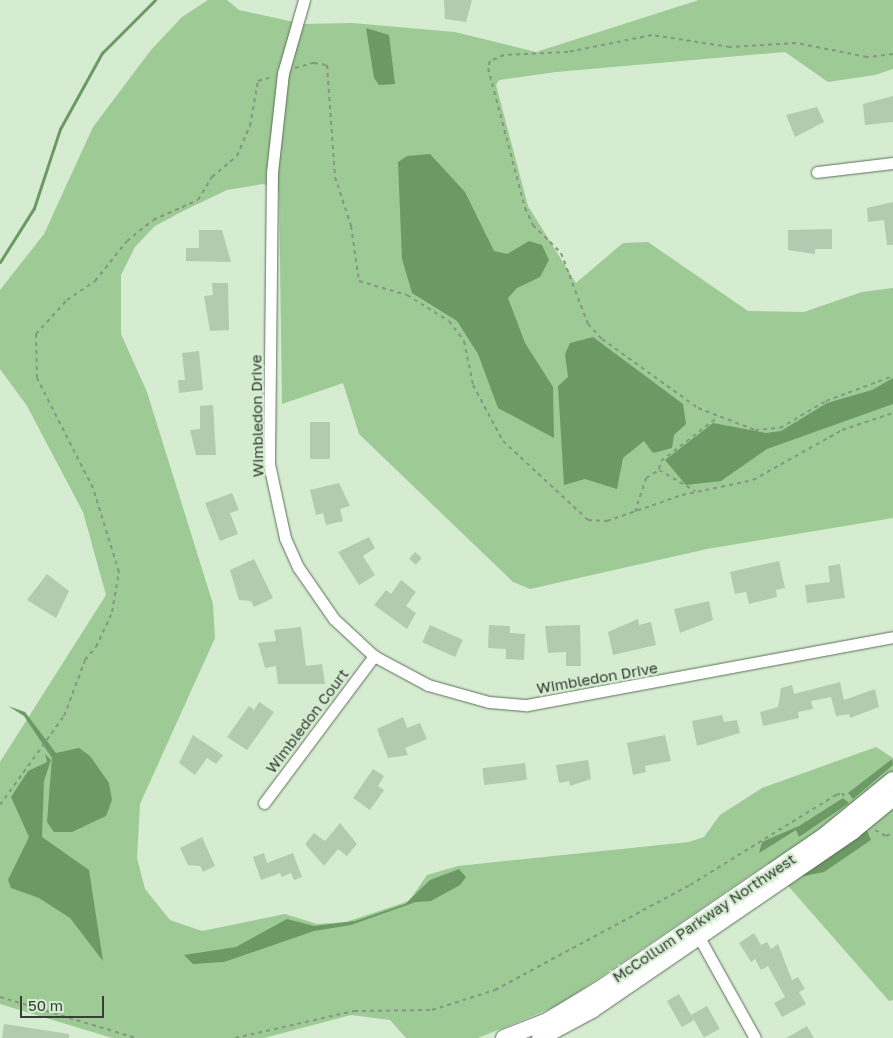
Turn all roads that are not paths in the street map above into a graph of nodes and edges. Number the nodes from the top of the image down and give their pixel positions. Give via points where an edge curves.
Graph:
1 (304, 0) edge
2 (893, 164) edge
3 (817, 172) dead end
4 (893, 637) edge
5 (374, 656) junction
6 (893, 780) edge
7 (893, 798) edge
8 (264, 803) dead end
9 (862, 815) junction
10 (696, 932) junction
11 (504, 1038) edge
12 (540, 1038) edge
13 (755, 1038) edge

1 - 5 street, Wimbledon Drive via 284,73 272,172 269,464 277,510 298,566 334,619
2 - 3 street
4 - 5 street, Wimbledon Drive via 527,705 457,696
5 - 8 street, Wimbledon Court
6 - 9 street, McCollum Parkway Northwest
7 - 9 street, McCollum Parkway Northwest
9 - 10 street, McCollum Parkway Northwest
10 - 11 street, McCollum Parkway Northwest via 570,1008
10 - 12 street, McCollum Parkway Northwest via 587,1013
10 - 13 street

